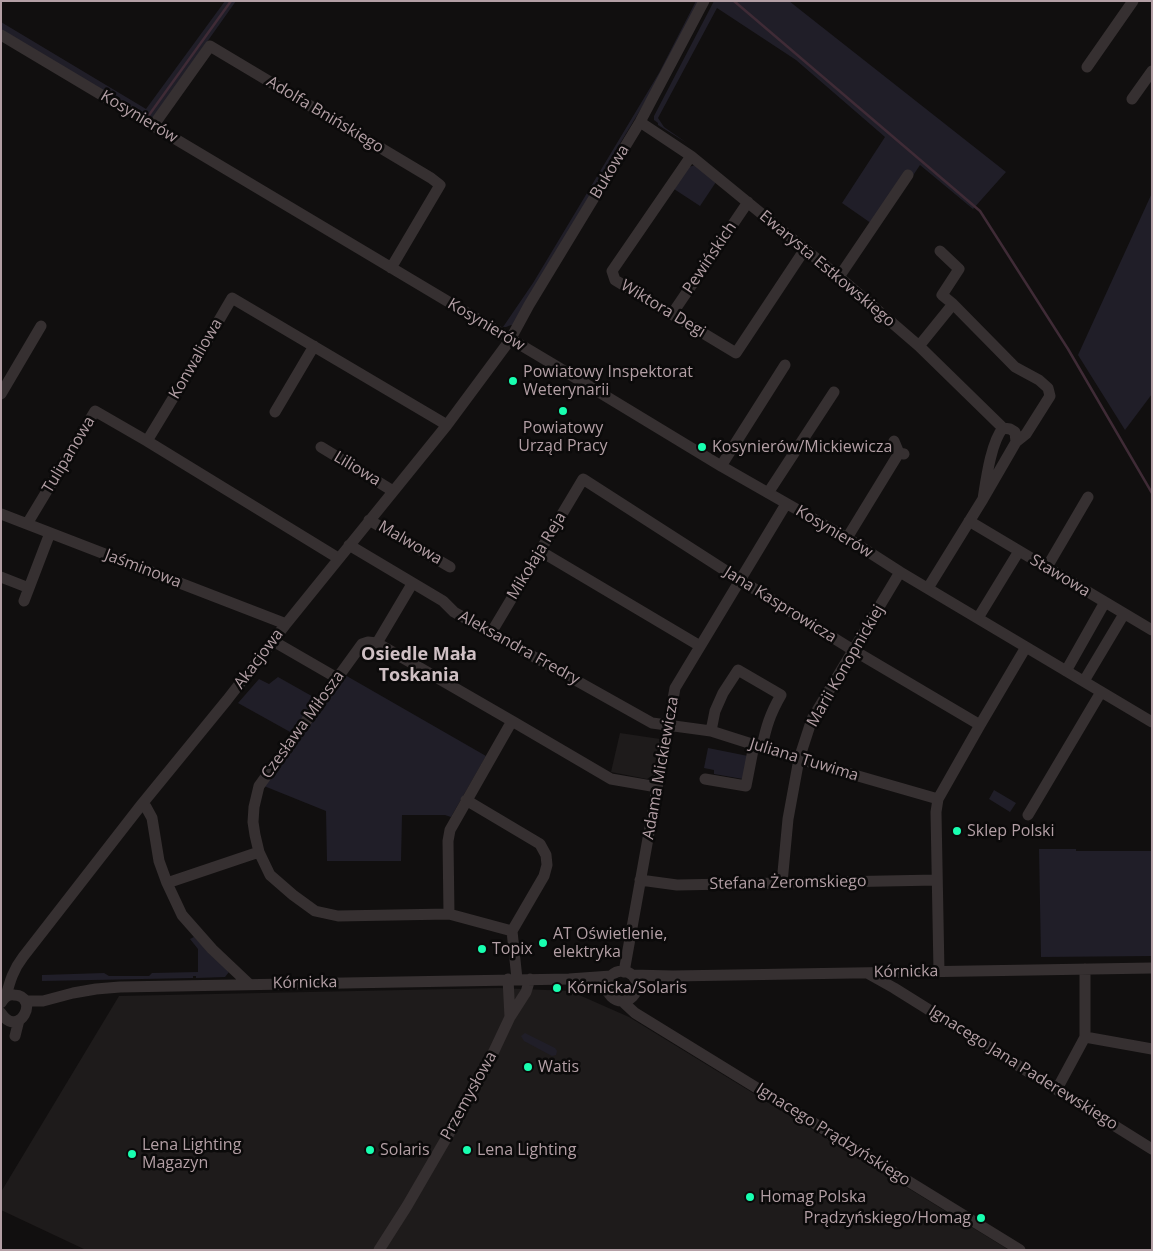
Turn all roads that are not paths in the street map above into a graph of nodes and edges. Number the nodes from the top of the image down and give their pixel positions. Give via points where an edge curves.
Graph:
1 (704, 1) edge
2 (1133, 1) edge
3 (1, 35) edge
4 (1087, 67) dead end
5 (1152, 71) edge
6 (1132, 99) dead end
7 (640, 122) junction
8 (153, 126) junction
9 (691, 156) junction
10 (908, 175) dead end
11 (748, 202) junction
12 (805, 249) junction
13 (940, 252) dead end
14 (391, 268) junction
15 (839, 276) junction
16 (953, 304) junction
17 (672, 314) junction
18 (41, 326) dead end
19 (510, 340) junction
20 (314, 346) junction
21 (919, 346) junction
22 (785, 364) dead end
23 (834, 392) dead end
24 (1, 394) edge
25 (275, 412) dead end
26 (447, 425) junction
27 (1004, 428) junction
28 (894, 440) dead end
29 (147, 441) junction
30 (1016, 442) junction
31 (321, 447) dead end
32 (720, 466) junction
33 (583, 480) joint
34 (393, 491) junction
35 (768, 493) junction
36 (983, 498) junction
37 (1088, 498) dead end
38 (786, 504) junction
39 (1, 514) edge
40 (369, 520) junction
41 (969, 521) junction
42 (27, 524) junction
43 (50, 533) junction
44 (847, 538) junction
45 (349, 546) junction
46 (540, 551) junction
47 (1019, 551) junction
48 (338, 558) junction
49 (450, 566) dead end
50 (1047, 567) junction
51 (900, 572) junction
52 (1, 577) edge
53 (740, 580) junction
54 (412, 584) junction
55 (29, 588) junction
56 (928, 588) junction
57 (24, 601) dead end
58 (1105, 602) junction
59 (1124, 614) junction
60 (978, 618) junction
61 (286, 624) junction
62 (1152, 630) edge
63 (491, 633) junction
64 (273, 641) junction
65 (377, 644) junction
66 (700, 646) junction
67 (1026, 647) junction
68 (853, 650) junction
69 (1066, 671) junction
70 (337, 678) junction
71 (1084, 681) junction
72 (1101, 692) junction
73 (512, 721) junction
74 (1152, 722) edge
75 (668, 724) junction
76 (980, 725) junction
77 (711, 731) junction
78 (758, 746) junction
79 (799, 760) junction
80 (705, 778) dead end
81 (657, 787) junction
82 (938, 799) junction
83 (466, 800) junction
84 (142, 804) junction
85 (1028, 815) dead end
86 (259, 852) junction
87 (640, 880) junction
88 (937, 880) junction
89 (168, 883) junction
90 (782, 883) junction
91 (449, 914) junction
92 (512, 931) junction
93 (1152, 968) edge
94 (1085, 969) junction
95 (893, 972) junction
96 (939, 972) junction
97 (628, 973) junction
98 (867, 973) junction
99 (610, 976) junction
100 (660, 976) junction
101 (512, 979) junction
102 (530, 979) junction
103 (569, 979) junction
104 (249, 984) junction
105 (894, 988) junction
106 (607, 991) junction
107 (630, 995) junction
108 (9, 1008) edge
109 (510, 1017) junction
110 (1085, 1037) junction
111 (1152, 1049) edge
112 (1057, 1089) junction
113 (1152, 1149) edge
114 (379, 1250) edge
115 (1020, 1250) edge

1 - 7 street, Bukowa
2 - 4 street
3 - 8 street, Kosynierów
5 - 6 street
7 - 9 street, Ewarysta Estkowskiego
7 - 19 street, Bukowa
8 - 14 street, Kosynierów
8 - 14 street, Adolfa Bnińskiego via 210,46 440,185
9 - 11 street, Ewarysta Estkowskiego
9 - 17 street, Wiktora Degi via 612,271 615,280
10 - 15 street
11 - 12 street, Ewarysta Estkowskiego
11 - 17 street, Pewińskich
12 - 15 street, Ewarysta Estkowskiego
12 - 17 street, Wiktora Degi via 736,353
13 - 16 street via 959,270 942,294
14 - 19 street, Kosynierów
15 - 21 street, Ewarysta Estkowskiego
16 - 21 street
16 - 30 street via 1015,367 1048,388 1050,396 1026,434
18 - 24 street
19 - 26 street, Akacjowa
19 - 32 street, Kosynierów
20 - 25 street
20 - 26 street, Konwaliowa
20 - 29 street, Konwaliowa via 232,298
21 - 27 street, Ewarysta Estkowskiego
22 - 32 street
23 - 35 street
26 - 34 street, Akacjowa
27 - 30 street, Ewarysta Estkowskiego via 1015,432
27 - 36 street via 995,446
28 - 44 street via 902,454
29 - 42 street, Tulipanowa via 95,411
29 - 48 street
30 - 36 street
31 - 34 street, Liliowa
32 - 35 street, Kosynierów
33 - 46 street, Mikołaja Reja
33 - 53 street, Jana Kasprowicza
34 - 40 street, Akacjowa
35 - 38 street, Kosynierów
36 - 41 street
37 - 50 street
38 - 44 street, Kosynierów
38 - 53 street, Adama Mickiewicza
39 - 42 street, Jaśminowa
40 - 45 street, Akacjowa
40 - 49 street, Malwowa
41 - 47 street, Stawowa
41 - 56 street
42 - 43 street, Jaśminowa
43 - 55 street
43 - 61 street, Jaśminowa
44 - 51 street, Kosynierów
45 - 48 street, Akacjowa
45 - 54 street, Aleksandra Fredry
46 - 63 street, Mikołaja Reja
46 - 66 street
47 - 50 street, Stawowa
47 - 60 street
48 - 61 street, Akacjowa
50 - 58 street, Stawowa
51 - 56 street, Kosynierów
51 - 68 street, Marii Konopnickiej
52 - 55 street
53 - 66 street, Adama Mickiewicza
53 - 68 street, Jana Kasprowicza
54 - 63 street, Aleksandra Fredry
54 - 65 street
55 - 57 street
56 - 60 street, Kosynierów
58 - 59 street, Stawowa
58 - 69 street
59 - 62 street, Stawowa
59 - 71 street
60 - 67 street, Kosynierów
61 - 64 street, Akacjowa
63 - 75 street, Aleksandra Fredry via 652,723
64 - 70 street
64 - 84 street, Akacjowa
65 - 70 street, Czesława Miłosza via 362,644
65 - 73 street
66 - 75 street, Adama Mickiewicza via 675,688
67 - 69 street, Kosynierów
67 - 76 street
68 - 76 street, Jana Kasprowicza
68 - 79 street, Marii Konopnickiej via 812,719
69 - 71 street, Kosynierów
70 - 86 street, Czesława Miłosza via 259,786 254,822
71 - 72 street, Kosynierów
72 - 74 street, Kosynierów
72 - 85 street
73 - 81 street via 611,779
73 - 83 street
75 - 77 street, Juliana Tuwima
75 - 81 street, Adama Mickiewicza
76 - 82 street
77 - 78 street, Juliana Tuwima
77 - 78 street via 715,711 738,670 781,695
78 - 79 street, Juliana Tuwima
78 - 80 street via 746,786
79 - 82 street, Juliana Tuwima
79 - 90 street, Marii Konopnickiej via 788,819
81 - 87 street, Adama Mickiewicza
82 - 88 street
83 - 91 street via 450,830 448,841
83 - 92 street via 540,844 546,855 544,876
84 - 89 street via 152,818 159,860
84 - 108 street, Akacjowa via 15,968 10,980
86 - 89 street
86 - 91 street, Czesława Miłosza via 270,875 315,911 338,916
87 - 90 street, Stefana Żeromskiego via 677,885
87 - 97 street, Adama Mickiewicza
88 - 90 street, Stefana Żeromskiego
88 - 96 street
89 - 104 street via 182,915
91 - 92 street, Czesława Miłosza
92 - 101 street, Przemysłowa
93 - 94 street, Kórnicka
94 - 96 street, Kórnicka
94 - 110 street
95 - 96 street, Kórnicka
95 - 98 street, Kórnicka
95 - 105 street
97 - 99 street via 619,971
97 - 100 street, Kórnicka
97 - 107 street via 636,981
98 - 100 street, Kórnicka
98 - 105 street, Ignacego Jana Paderewskiego
99 - 103 street, Kórnicka
99 - 106 street
100 - 107 street, Kórnicka via 644,982
101 - 102 street, Kórnicka
101 - 104 street, Kórnicka
101 - 109 street, Przemysłowa
102 - 103 street, Kórnicka
102 - 109 street, Przemysłowa via 526,992
103 - 106 street, Kórnicka
104 - 108 street, Kórnicka via 96,989
105 - 112 street, Ignacego Jana Paderewskiego
106 - 107 street via 617,1000
107 - 115 street, Ignacego Prądzyńskiego via 645,1019
109 - 114 street, Przemysłowa via 458,1118
110 - 111 street
110 - 112 street
112 - 113 street, Ignacego Jana Paderewskiego

